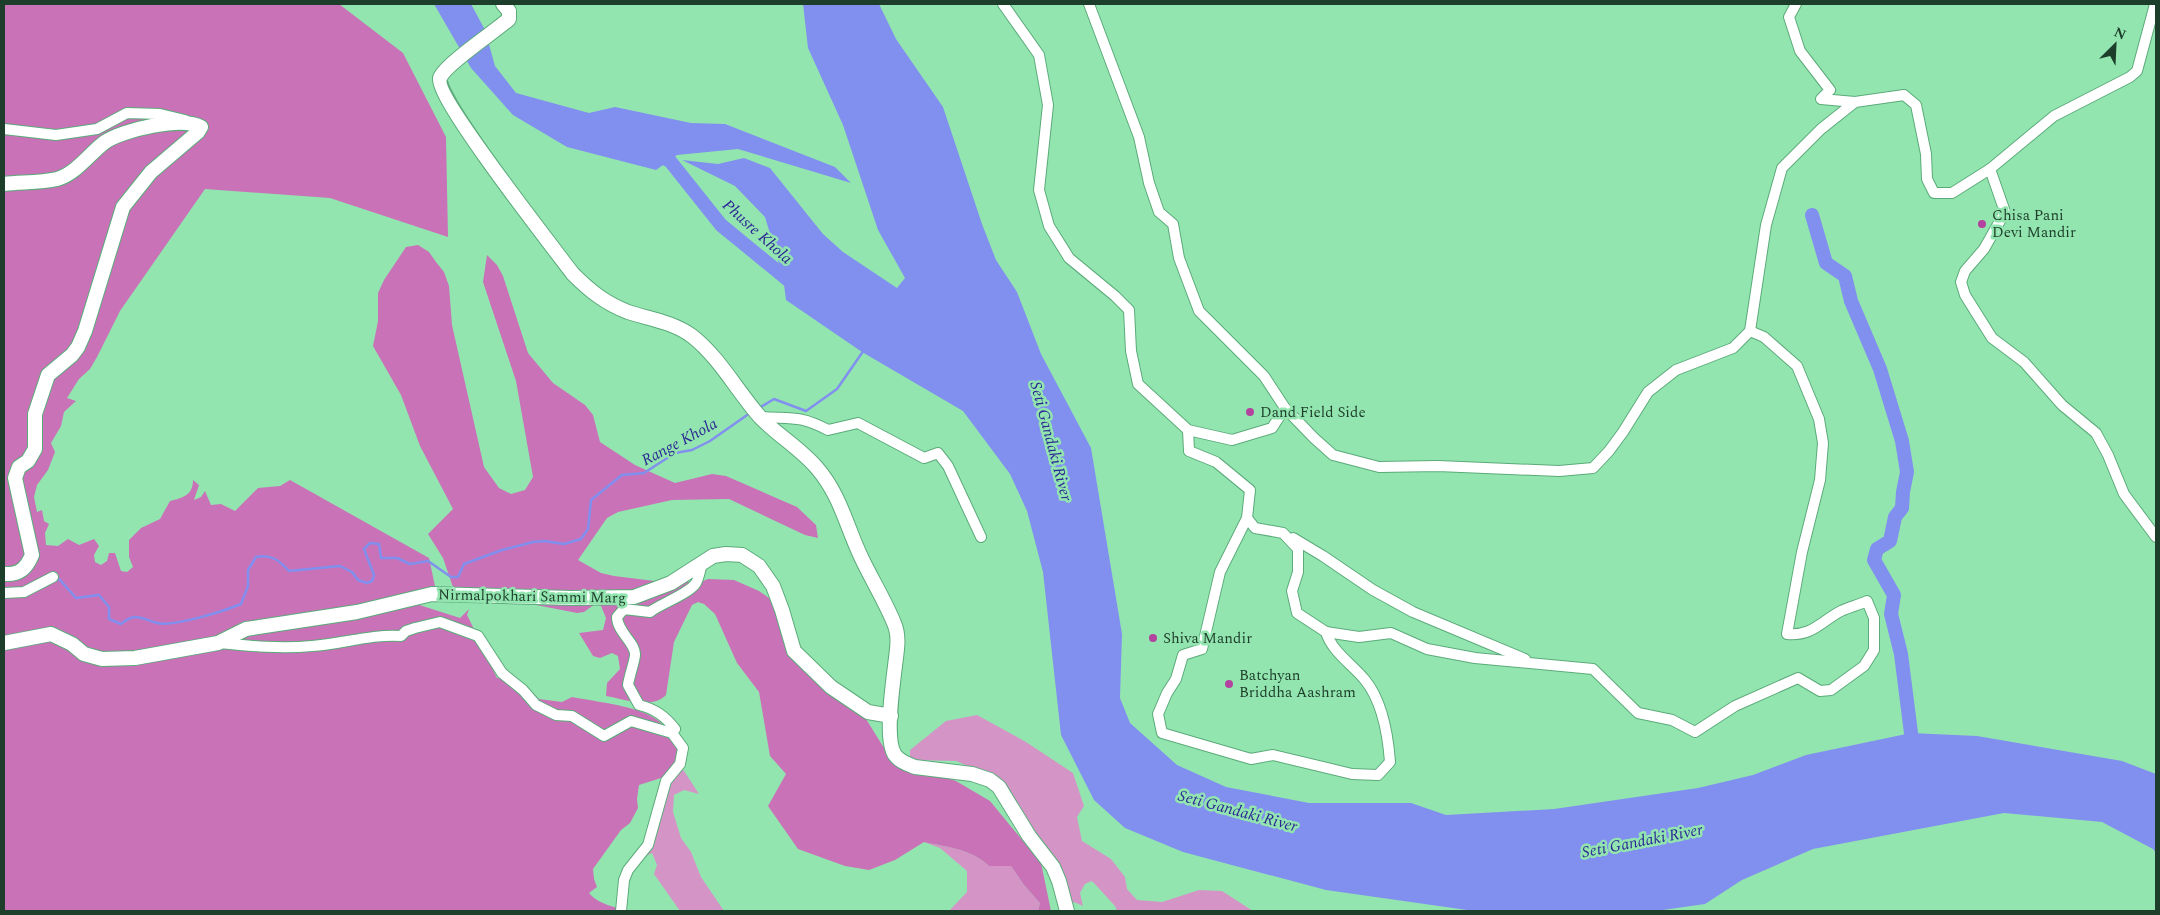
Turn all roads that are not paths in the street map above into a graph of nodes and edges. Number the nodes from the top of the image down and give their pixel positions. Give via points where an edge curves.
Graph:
1 (504, 4) edge
2 (1003, 4) edge
3 (1089, 4) edge
4 (1796, 4) edge
5 (2155, 4) edge
6 (1855, 102) junction
7 (191, 124) junction
8 (4, 129) edge
9 (1990, 169) junction
10 (4, 184) edge
11 (1750, 331) junction
12 (1285, 408) junction
13 (761, 417) junction
14 (1188, 430) junction
15 (1247, 518) junction
16 (1283, 533) junction
17 (981, 536) dead end
18 (2156, 537) edge
19 (702, 564) junction
20 (4, 574) edge
21 (53, 578) dead end
22 (4, 594) edge
23 (1326, 632) junction
24 (4, 643) edge
25 (218, 643) junction
26 (1533, 662) junction
27 (891, 716) junction
28 (672, 733) junction
29 (621, 911) edge
30 (1067, 911) edge

1 - 13 main road via 509,11 509,19 443,73 439,84 442,90 477,146 573,274 603,301 671,324 692,336
2 - 14 street via 1039,56 1048,105 1039,190 1049,226 1069,258 1129,310 1131,351 1138,384
3 - 12 street via 1139,137 1159,212 1173,224 1179,258 1199,310 1264,376
4 - 6 street via 1789,17 1800,51 1830,90 1821,99
5 - 9 street via 2137,71 2054,116
6 - 9 street via 1904,95 1916,106 1926,154 1927,180 1934,193 1952,193
6 - 11 street via 1821,129 1782,168 1766,226
7 - 8 street via 169,116 127,113 98,129 56,135
7 - 10 main road via 168,124 114,136 57,179
7 - 20 main road via 199,126 200,130 151,172 123,206 85,332 78,347 48,376 36,414 35,449 28,461 19,467 15,478 32,555 25,568 17,573
9 - 18 street via 2005,212 1984,249 1964,271 1961,282 1965,295 1992,338 2024,362 2062,405 2096,433 2124,494
11 - 12 street via 1733,348 1676,370 1648,392 1609,452 1592,468 1559,471 1380,467 1334,455
11 - 26 street via 1764,337 1797,366 1820,419 1824,443 1820,480 1786,634 1801,635 1840,612 1867,601 1874,618 1874,650 1864,666 1831,690 1820,691 1798,678 1735,706 1695,732 1672,720 1638,713 1593,669
12 - 14 street via 1272,428 1232,440
13 - 17 street via 810,421 828,430 858,423 924,458 938,453 948,466
13 - 27 main road via 801,451 830,485 861,558 895,624 898,643
14 - 15 street via 1189,450 1216,462 1250,490
15 - 16 street via 1255,528
15 - 23 street via 1220,572 1202,648 1183,655 1176,679 1166,693 1158,714 1162,733 1251,759 1273,755 1352,774 1378,775 1390,762 1388,737 1375,695 1329,643
16 - 23 street via 1298,549 1298,572 1292,591 1297,613
16 - 26 street via 1413,612
19 - 25 main road, Nirmalpokhari Sammi Marg via 671,583 634,597 432,594 358,612 246,629
19 - 27 main road, Nirmalpokhari Sammi Marg via 712,556 726,554 742,555 759,566 773,586 794,651 832,687 868,712
19 - 28 street via 696,584 666,604 650,612 624,609 616,617 617,626 636,655 628,685 639,704 667,718 675,729
21 - 22 street via 24,592
23 - 26 street via 1359,637 1391,633 1427,648 1475,658
24 - 25 main road, Nirmalpokhari Sammi Marg via 50,634 72,644 84,654 102,659 135,658
25 - 28 street via 271,648 314,646 401,636 406,631 440,622 478,636 502,673 536,705 556,715 572,716 604,736 631,721
27 - 30 main road via 892,748 901,760 916,767 981,777 999,787 1029,836 1053,867
28 - 29 street via 683,748 680,764 666,781 648,845 628,870

